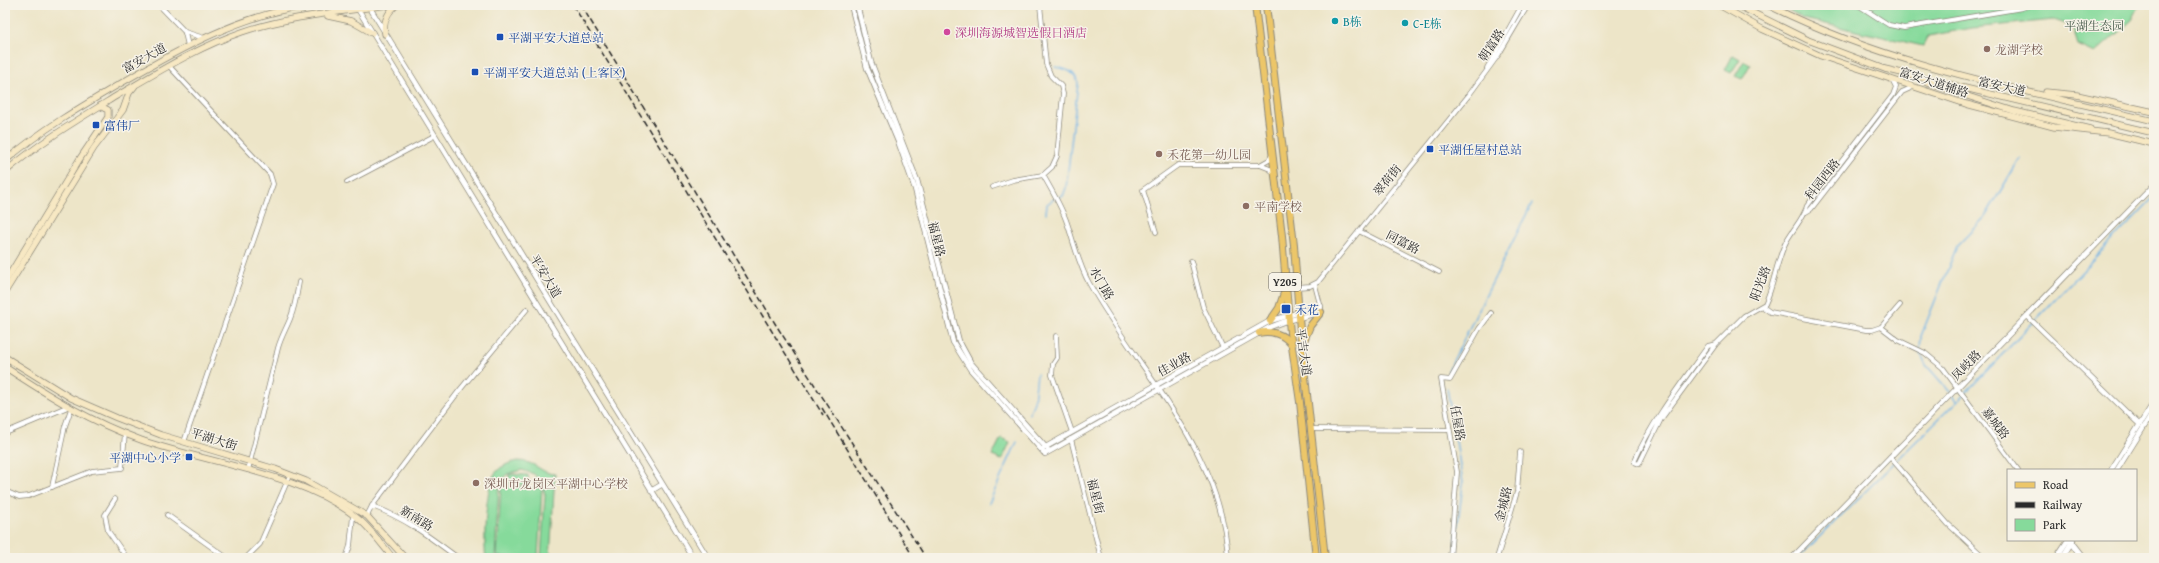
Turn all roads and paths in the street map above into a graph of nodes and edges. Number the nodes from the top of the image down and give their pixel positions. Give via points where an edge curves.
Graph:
1 (159, 5) edge
2 (309, 5) edge
3 (388, 5) edge
4 (397, 5) edge
5 (851, 5) edge
6 (857, 5) edge
7 (1040, 5) edge
8 (1255, 5) edge
9 (1266, 5) edge
10 (1522, 5) edge
11 (1528, 5) edge
12 (1719, 5) edge
13 (1737, 5) edge
14 (1768, 5) edge
15 (1858, 5) edge
16 (2030, 5) edge
17 (369, 6) edge
18 (357, 7) edge
19 (320, 15) junction
20 (185, 32) junction
21 (372, 33) junction
22 (385, 34) junction
23 (204, 38) junction
24 (188, 46) junction
25 (169, 66) junction
26 (1885, 69) junction
27 (1485, 72) junction
28 (1893, 80) junction
29 (137, 84) junction
30 (1913, 87) junction
31 (2031, 91) junction
32 (100, 106) junction
33 (2154, 112) edge
34 (2153, 120) edge
35 (2108, 133) junction
36 (2154, 133) edge
37 (434, 136) junction
38 (2154, 144) edge
39 (1272, 155) junction
40 (5, 161) edge
41 (1260, 165) junction
42 (5, 172) edge
43 (1274, 173) junction
44 (1043, 174) junction
45 (347, 182) dead end
46 (2154, 185) edge
47 (992, 187) dead end
48 (1805, 212) junction
49 (1359, 231) junction
50 (1156, 232) dead end
51 (1191, 261) dead end
52 (1296, 268) junction
53 (1284, 269) junction
54 (1439, 272) dead end
55 (5, 282) edge
56 (299, 282) dead end
57 (1286, 284) junction
58 (1315, 285) junction
59 (1298, 287) junction
60 (5, 292) edge
61 (1900, 305) dead end
62 (1763, 307) junction
63 (527, 309) dead end
64 (1321, 309) junction
65 (1491, 313) dead end
66 (1299, 314) junction
67 (2027, 316) junction
68 (1288, 317) junction
69 (1270, 321) junction
70 (1881, 327) junction
71 (1259, 333) junction
72 (1056, 336) dead end
73 (1716, 344) junction
74 (1291, 345) junction
75 (1223, 348) junction
76 (1302, 349) junction
77 (5, 357) edge
78 (1304, 364) junction
79 (1294, 366) junction
80 (5, 367) edge
81 (1157, 388) junction
82 (1957, 388) junction
83 (2154, 402) edge
84 (69, 408) junction
85 (2154, 411) edge
86 (2140, 425) junction
87 (1312, 429) junction
88 (1449, 430) junction
89 (1072, 432) junction
90 (5, 433) edge
91 (125, 433) junction
92 (1071, 439) junction
93 (184, 442) junction
94 (1045, 450) junction
95 (1520, 452) dead end
96 (1893, 461) junction
97 (250, 462) junction
98 (2017, 469) edge
99 (2112, 469) edge
100 (2118, 469) edge
101 (248, 470) junction
102 (290, 475) junction
103 (287, 482) junction
104 (661, 485) junction
105 (52, 487) junction
106 (5, 491) edge
107 (651, 491) junction
108 (115, 499) dead end
109 (372, 506) junction
110 (167, 515) dead end
111 (353, 516) junction
112 (366, 516) junction
113 (2071, 541) edge
114 (1324, 545) junction
115 (1315, 548) junction
116 (126, 558) edge
117 (227, 558) edge
118 (246, 558) edge
119 (346, 558) edge
120 (393, 558) edge
121 (405, 558) edge
122 (458, 558) edge
123 (693, 558) edge
124 (708, 558) edge
125 (1101, 558) edge
126 (1228, 558) edge
127 (1313, 558) edge
128 (1316, 558) edge
129 (1325, 558) edge
130 (1329, 558) edge
131 (1450, 558) edge
132 (1497, 558) edge
133 (1792, 558) edge
134 (1985, 558) edge
135 (2056, 558) edge
136 (2062, 558) edge
137 (2081, 558) edge
138 (2085, 558) edge

1 - 20 street
2 - 23 main road, 富安大道 via 259,16
3 - 17 main road, 富安大道
4 - 22 main road via 387,16
5 - 94 street, 福星路 via 867,68 915,189 953,342 970,369
6 - 94 street, 福星路 via 870,62 917,180 959,341 971,362
7 - 44 street via 1046,64 1051,76 1061,86 1063,94 1057,156 1052,167
8 - 39 main road, 平吉大道 / Y205
9 - 52 main road, 平吉大道 / Y205
10 - 27 street, 朝富路
11 - 27 street, 朝富路 via 1499,54
12 - 28 main road, 富安大道辅路 via 1762,29 1808,50
13 - 26 main road, 富安大道 via 1808,40
14 - 31 main road, 富安大道 via 1881,53
15 - 16 street via 1889,25 1904,28
17 - 18 main road, 富安大道
17 - 22 street, 平安大道
18 - 19 main road, 富安大道
18 - 21 street, 平安大道
19 - 21 main road via 343,18
19 - 25 main road, 富安大道 via 274,23 243,32
20 - 23 street
20 - 24 street
21 - 37 street, 平安大道
22 - 104 street, 平安大道
23 - 24 main road, 富安大道
24 - 40 main road, 富安大道 via 108,90 40,133
25 - 29 main road, 富安大道
25 - 93 street via 270,174 273,184
26 - 35 main road via 2014,112
26 - 36 main road, 富安大道
27 - 49 street, 翠荷街
28 - 30 main road, 富安大道辅路
28 - 48 street, 科园西路 via 1896,87 1894,95 1807,206
29 - 32 main road, 富安大道
29 - 60 main road, 富安大道 via 129,93 123,110 94,148
30 - 35 main road, 富安大道辅路 via 2020,119 2069,130
30 - 48 street, 科园西路 via 1902,92 1811,209
31 - 33 main road via 2077,95
31 - 34 main road, 富安大道
32 - 42 main road, 富安大道 via 45,141
32 - 55 main road via 108,110 108,117
35 - 38 main road, 富安大道辅路
37 - 45 street
37 - 107 street, 平安大道
39 - 41 street
39 - 43 main road, 平吉大道 / Y205
41 - 43 street
41 - 50 street via 1178,165 1143,190
43 - 53 main road, 平吉大道 / Y205
44 - 47 street
44 - 81 street, 水门路 via 1066,221 1075,253 1085,275
46 - 67 street, 凤岐路
48 - 62 street, 阳光路 via 1786,243
49 - 54 street, 同富路
49 - 58 street, 翠荷街
51 - 75 street via 1203,308
52 - 53 main road
52 - 59 main road, 平吉大道 / Y205
53 - 57 main road, 平吉大道 / Y205
56 - 97 street via 295,305 282,333
57 - 68 main road, 平吉大道 / Y205
57 - 69 main road via 1282,303
58 - 59 street
58 - 64 street
59 - 66 main road, 平吉大道 / Y205
61 - 70 street
62 - 70 street via 1770,312 1866,330
62 - 73 street, 阳光路 via 1744,316
63 - 109 street via 459,391
64 - 66 street, 佳业路
64 - 76 main road via 1307,331
65 - 88 street, 任屋路 via 1450,380 1441,379
66 - 68 street, 佳业路
66 - 76 main road, 平吉大道 / Y205
67 - 82 street, 凤岐路
67 - 86 street
68 - 69 street, 佳业路
68 - 71 street, 佳业路
68 - 74 main road, 平吉大道 / Y205
69 - 75 street, 佳业路
70 - 82 street, 嘉城路 via 1935,361
71 - 74 main road via 1276,334 1287,339
71 - 81 street, 佳业路
72 - 89 street via 1057,358 1053,364 1052,375
73 - 73 street, 阳光路 via 1661,419 1639,464 1634,462 1645,437 1664,406 1708,346
74 - 79 main road, 平吉大道 / Y205
75 - 81 street, 佳业路
76 - 78 main road, 平吉大道 / Y205
77 - 93 main road, 平湖大街 via 71,398
78 - 79 main road
78 - 87 main road, 平吉大道 / Y205
79 - 115 main road, 平吉大道 / Y205
80 - 84 main road, 平湖大街
81 - 89 street, 佳业路
81 - 92 street, 佳业路
81 - 126 street, 水门路 via 1182,424 1208,474 1223,523
82 - 96 street, 凤岐路
82 - 98 street, 嘉城路
83 - 86 street
84 - 90 street
84 - 91 main road, 平湖大街
84 - 105 street
85 - 100 street
86 - 99 street
87 - 88 street
87 - 114 main road, 平吉大道 / Y205
88 - 131 street, 任屋路 via 1458,485 1450,537
89 - 94 street, 佳业路
91 - 101 main road, 平湖大街 via 141,440
91 - 105 street via 122,468 92,471
92 - 94 street, 佳业路
92 - 125 street, 福星街
93 - 97 main road, 平湖大街
95 - 132 street, 金城路 via 1518,492
96 - 133 street, 凤岐路
96 - 134 street via 1948,524
97 - 101 street
97 - 102 main road, 平湖大街
101 - 103 main road, 平湖大街
102 - 103 street
102 - 112 main road, 平湖大街 via 306,481
103 - 111 main road, 平湖大街 via 314,493
103 - 118 street via 260,544
104 - 107 street
104 - 124 street, 平安大道
105 - 106 street via 19,497
107 - 123 street, 平安大道
108 - 116 street via 105,515 108,531
109 - 112 street
109 - 122 street, 新南路 via 406,521
110 - 117 street
111 - 119 street
111 - 120 main road, 平湖大街 via 362,521
112 - 121 main road, 平湖大街
113 - 135 street
113 - 136 street
113 - 137 street
113 - 138 street
114 - 129 main road, 平吉大道 / Y205
114 - 130 main road
115 - 127 main road
115 - 128 main road, 平吉大道 / Y205

